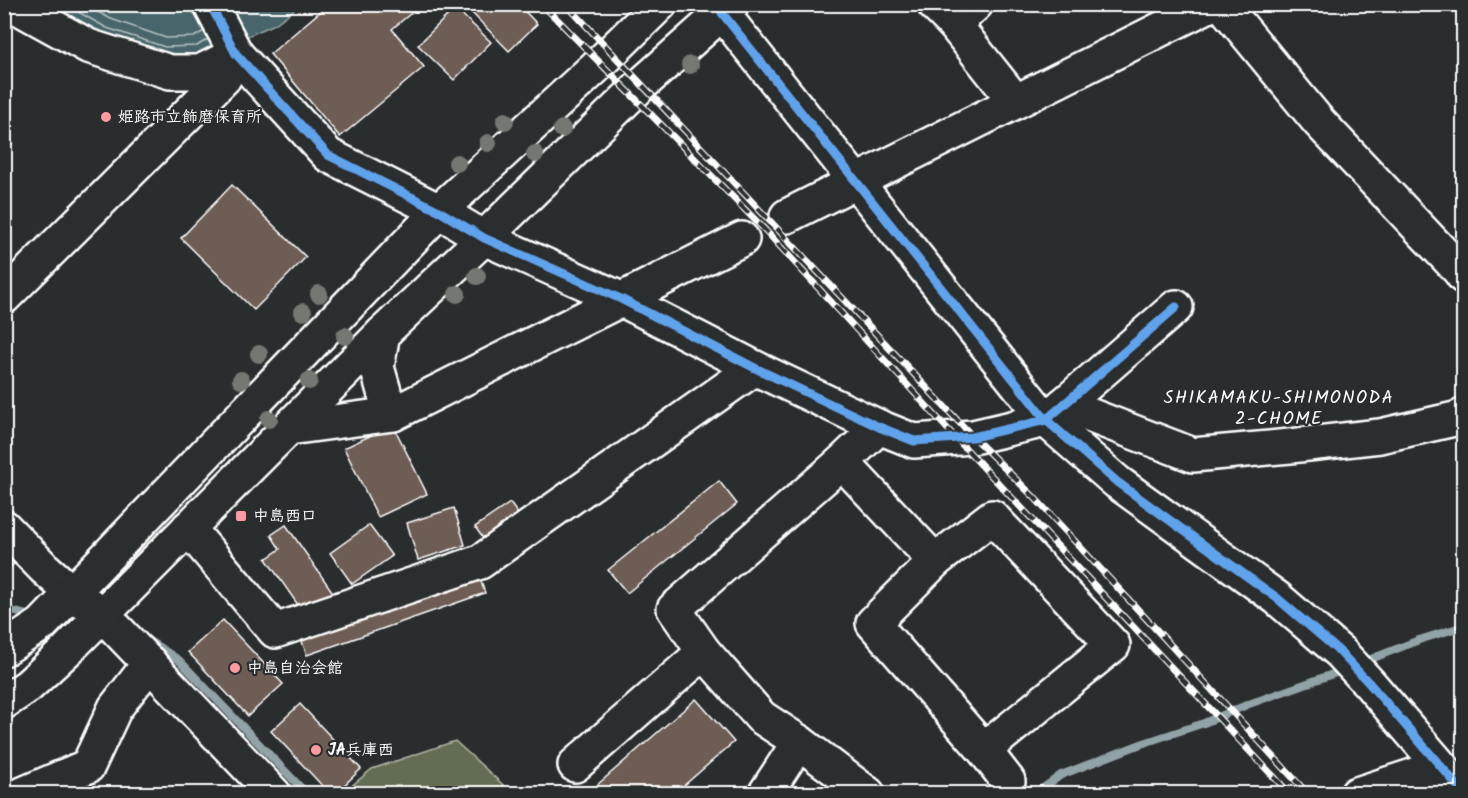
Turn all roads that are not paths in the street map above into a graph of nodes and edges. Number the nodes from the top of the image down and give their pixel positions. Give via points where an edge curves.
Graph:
1 (12, 4) edge
2 (210, 4) edge
3 (660, 4) edge
4 (1211, 4) edge
5 (1222, 4) edge
6 (725, 8) edge
7 (955, 11) edge
8 (236, 54) junction
9 (1015, 101) junction
10 (856, 180) junction
11 (439, 211) junction
12 (787, 216) dead end
13 (484, 238) junction
14 (742, 239) dead end
15 (1464, 277) edge
16 (4, 297) edge
17 (621, 299) junction
18 (1176, 307) dead end
19 (383, 333) junction
20 (755, 368) junction
21 (1055, 412) junction
22 (393, 414) junction
23 (1464, 415) edge
24 (879, 427) junction
25 (289, 428) junction
26 (842, 462) junction
27 (4, 526) edge
28 (188, 528) junction
29 (935, 561) junction
30 (132, 583) junction
31 (72, 593) junction
32 (102, 614) junction
33 (42, 624) junction
34 (4, 649) edge
35 (704, 652) junction
36 (150, 663) junction
37 (4, 702) edge
38 (799, 742) junction
39 (984, 750) junction
40 (576, 765) dead end
41 (1440, 767) junction
42 (1008, 781) dead end
43 (257, 788) edge
44 (23, 794) edge
45 (765, 794) edge
46 (868, 794) edge
47 (1357, 794) edge
48 (1464, 794) edge

1 - 8 street via 88,46 170,72 200,72
2 - 8 street
3 - 11 street
4 - 9 street
5 - 15 street via 1319,122
6 - 10 street
6 - 13 street
7 - 9 street
8 - 11 street via 328,156
8 - 16 street via 224,78
9 - 10 street
10 - 12 street
10 - 21 street
11 - 13 street
11 - 31 street
13 - 17 street
13 - 19 street
14 - 17 street
17 - 20 street
17 - 22 street
18 - 21 street
19 - 22 street via 377,367
19 - 25 street
20 - 24 street
20 - 28 street via 480,562 275,631
21 - 23 street via 1193,455 1380,436
21 - 24 street via 973,437 914,441
21 - 41 street via 1117,482 1277,598 1340,652
22 - 25 street
24 - 26 street
25 - 28 street
26 - 29 street
26 - 35 street via 674,609
27 - 31 street
28 - 30 street
29 - 39 street via 873,623
29 - 39 street via 992,517 1113,645
30 - 31 street via 92,598
30 - 32 street
31 - 32 street
31 - 33 street
32 - 33 street via 80,613
32 - 36 street
32 - 37 street via 28,686
33 - 34 street
35 - 38 street via 762,717
35 - 40 street
36 - 43 street
36 - 44 street via 115,708 88,766
38 - 45 street
38 - 46 street
39 - 42 street
41 - 47 street
41 - 48 street

